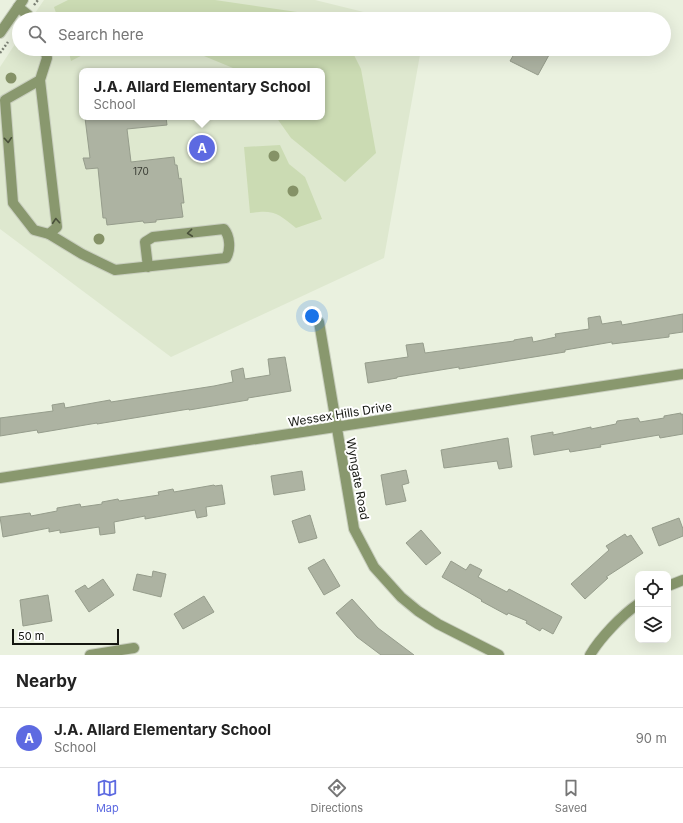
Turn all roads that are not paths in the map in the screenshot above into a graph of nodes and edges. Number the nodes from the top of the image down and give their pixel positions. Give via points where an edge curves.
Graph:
1 (12, 16) edge
2 (0, 33) edge
3 (46, 56) edge
4 (40, 80) junction
5 (49, 234) junction
6 (148, 266) junction
7 (319, 322) dead end
8 (683, 374) edge
9 (336, 427) junction
10 (0, 478) edge
11 (683, 580) edge
12 (671, 585) edge
13 (635, 606) edge
14 (134, 648) dead end
15 (90, 655) edge
16 (499, 655) edge
17 (590, 655) edge

1 - 2 street
3 - 4 street
5 -> 4 street via 57,227
4 -> 5 street via 4,100 13,203 34,230
5 - 6 street via 115,270
6 -> 6 street via 226,258 230,252 227,233 224,229 153,237 146,242
7 - 9 street, Wyngate Road
8 - 9 street, Wessex Hills Drive
9 - 10 street, Wessex Hills Drive
9 - 16 street, Wyngate Road via 354,529 374,567 401,597 418,611
11 - 12 street
13 - 17 street
14 - 15 street

